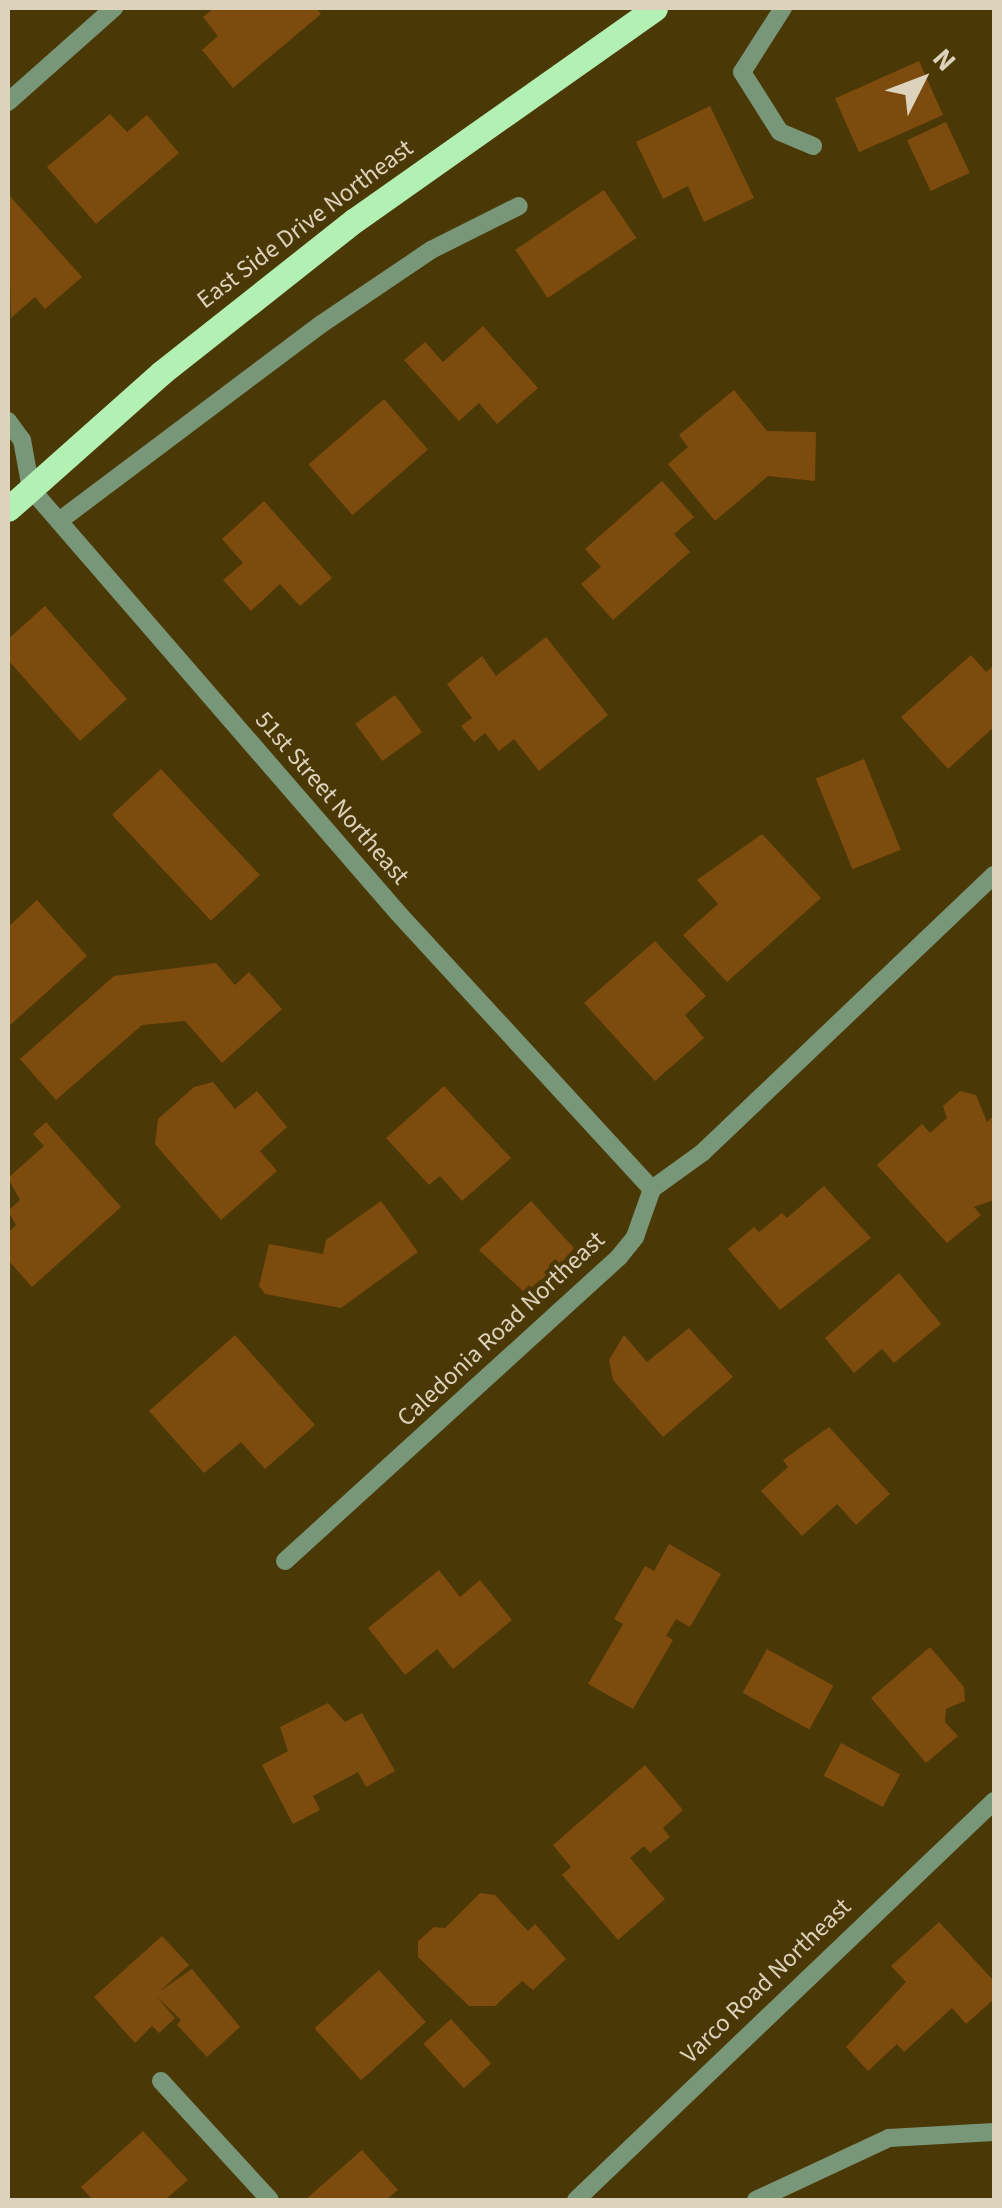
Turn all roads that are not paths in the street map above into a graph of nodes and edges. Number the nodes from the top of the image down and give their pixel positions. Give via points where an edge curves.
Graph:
1 (114, 8) edge
2 (655, 8) edge
3 (783, 8) edge
4 (8, 102) edge
5 (812, 146) dead end
6 (518, 206) dead end
7 (8, 420) edge
8 (30, 489) junction
9 (8, 510) edge
10 (59, 521) junction
11 (994, 875) edge
12 (652, 1189) junction
13 (285, 1561) dead end
14 (994, 1801) edge
15 (161, 2081) dead end
16 (994, 2132) edge
17 (270, 2200) edge
18 (576, 2200) edge
19 (756, 2200) edge

1 - 4 street
2 - 8 main road, East Side Drive Northeast via 355,220 161,373
3 - 5 street via 742,72 780,132
6 - 10 street via 431,250 320,325
7 - 8 street via 22,440
8 - 9 main road, East Side Drive Northeast
8 - 10 street, 51st Street Northeast
10 - 12 street, 51st Street Northeast via 398,913
11 - 12 street via 702,1153
12 - 13 street, Caledonia Road Northeast via 618,1257
14 - 18 street, Varco Road Northeast
15 - 17 street
16 - 19 street via 889,2138

